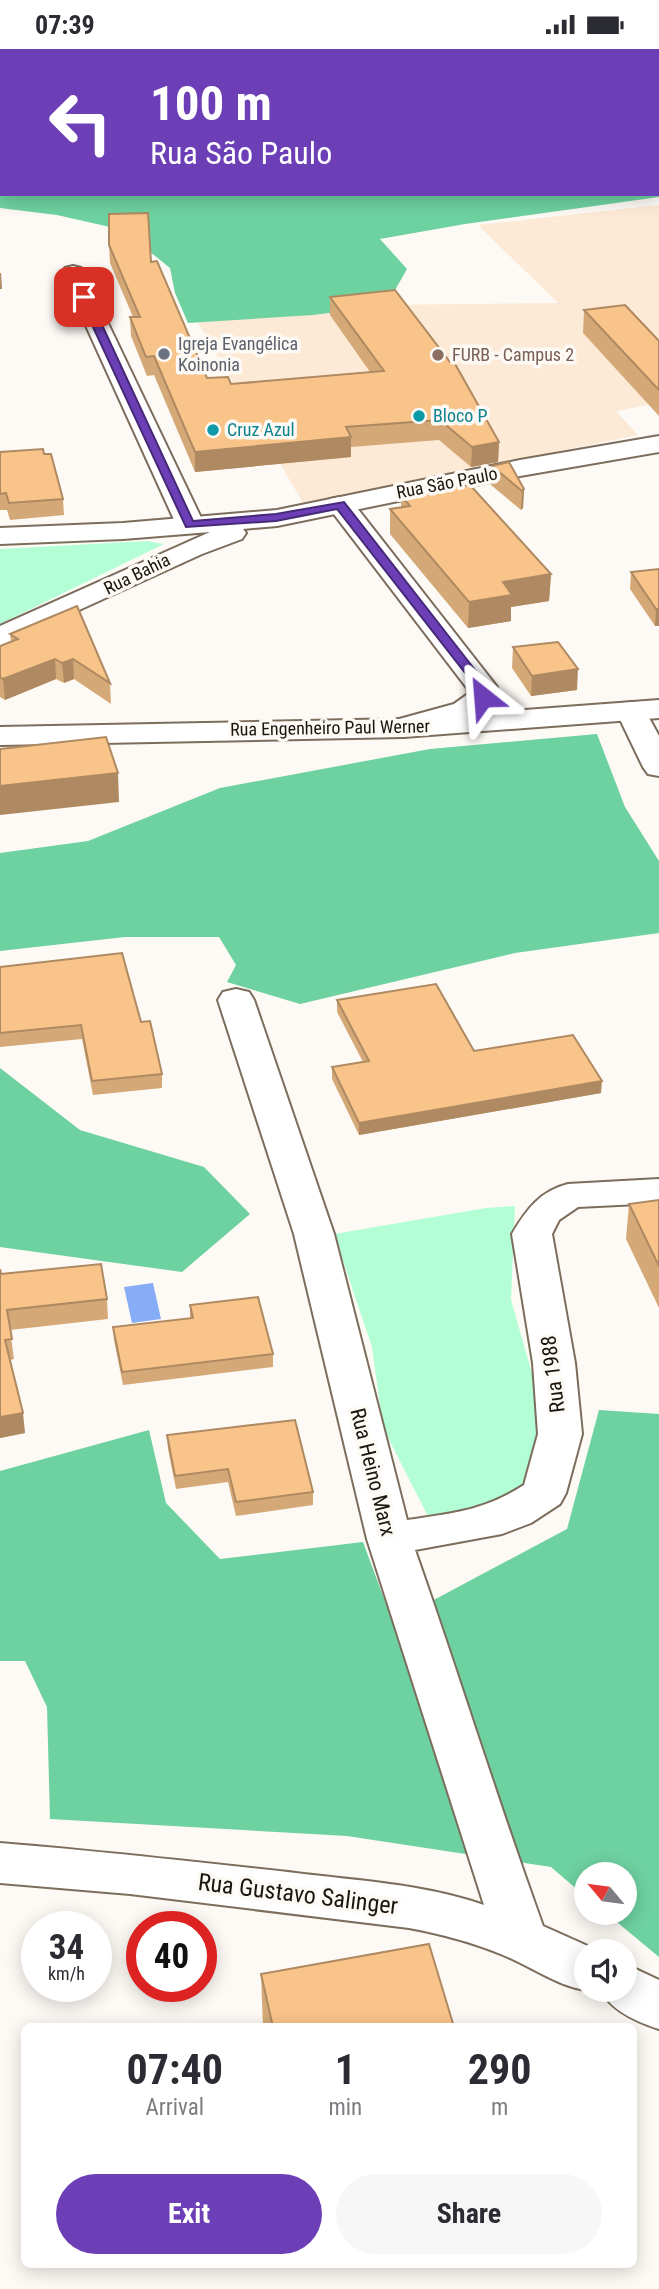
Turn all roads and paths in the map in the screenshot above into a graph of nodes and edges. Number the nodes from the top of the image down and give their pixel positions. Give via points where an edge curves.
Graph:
1 (73, 273) dead end
2 (659, 445) edge
3 (340, 505) junction
4 (276, 517) junction
5 (190, 524) junction
6 (0, 536) edge
7 (0, 637) edge
8 (645, 710) edge
9 (403, 727) junction
10 (0, 736) edge
11 (659, 767) edge
12 (236, 1000) dead end
13 (659, 1191) edge
14 (389, 1539) junction
15 (0, 1863) edge
16 (522, 1940) junction
17 (574, 1964) edge
18 (637, 1993) edge
19 (659, 2007) edge

1 - 5 street
2 - 3 street, Rua São Paulo
3 - 4 street, Rua São Paulo
3 - 9 street via 482,687 483,697 465,711
4 - 5 street
4 - 7 street, Rua Bahia via 192,548
5 - 6 street
8 - 9 street, Rua Engenheiro Paul Werner
8 - 11 street
9 - 10 street, Rua Engenheiro Paul Werner
12 - 14 street, Rua Heino Marx via 314,1234
13 - 14 street, Rua 1988 via 568,1196 544,1213 532,1234 554,1363 560,1434 544,1493 515,1513 486,1523
14 - 16 street, Rua Heino Marx
15 - 16 street, Rua Gustavo Salinger via 409,1907 458,1917
16 - 17 street, Rua Gustavo Salinger
18 - 19 street

